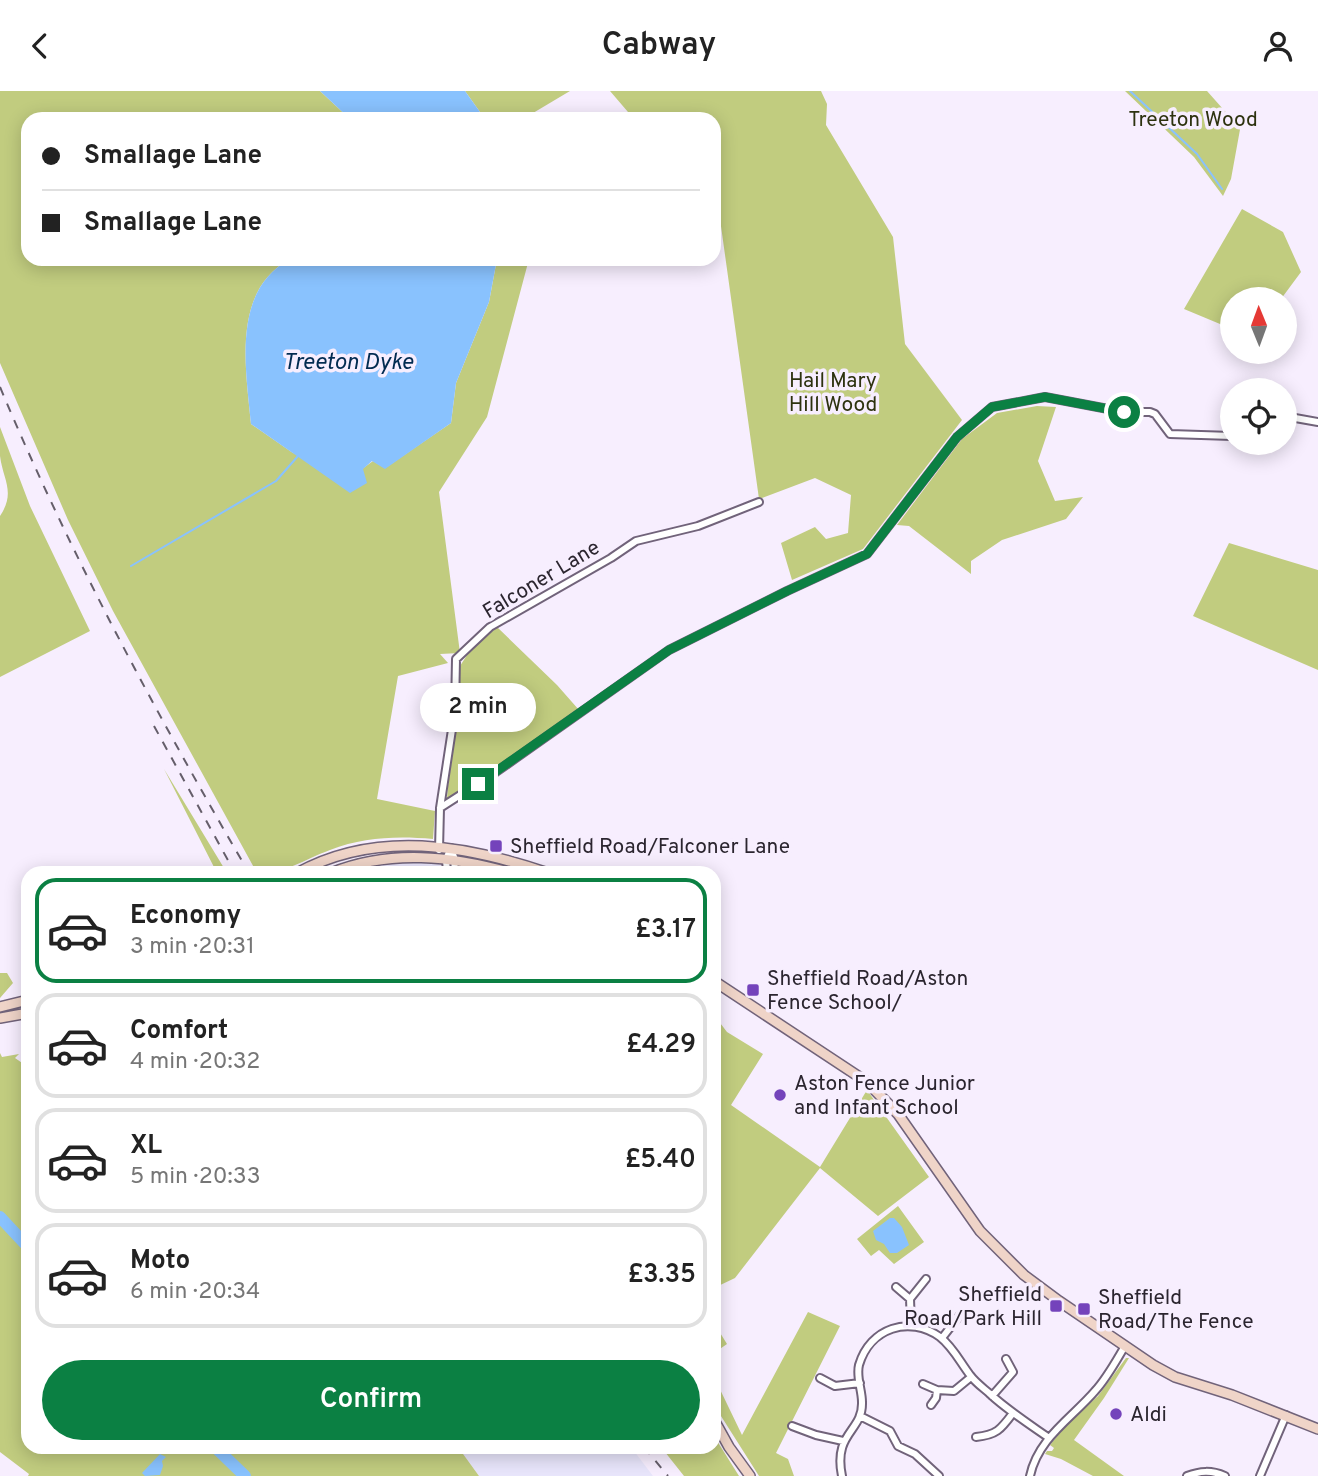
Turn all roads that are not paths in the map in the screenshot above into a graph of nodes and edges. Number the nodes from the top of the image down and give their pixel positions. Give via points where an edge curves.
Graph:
1 (1297, 418) edge
2 (1318, 422) edge
3 (1220, 436) edge
4 (759, 502) dead end
5 (428, 706) dead end
6 (455, 710) junction
7 (440, 808) junction
8 (439, 847) junction
9 (451, 848) junction
10 (447, 859) junction
11 (313, 866) edge
12 (352, 866) edge
13 (447, 866) edge
14 (450, 866) edge
15 (480, 866) edge
16 (525, 866) edge
17 (721, 986) edge
18 (21, 1002) edge
19 (0, 1007) edge
20 (21, 1014) edge
21 (0, 1018) edge
22 (926, 1279) dead end
23 (895, 1287) dead end
24 (911, 1299) junction
25 (960, 1315) dead end
26 (911, 1325) junction
27 (942, 1338) junction
28 (1125, 1346) junction
29 (1006, 1359) dead end
30 (1013, 1372) junction
31 (1022, 1373) dead end
32 (971, 1377) junction
33 (820, 1378) dead end
34 (860, 1383) junction
35 (923, 1384) dead end
36 (937, 1390) junction
37 (992, 1396) junction
38 (931, 1405) dead end
39 (1013, 1413) junction
40 (1286, 1415) junction
41 (860, 1416) junction
42 (792, 1426) dead end
43 (1318, 1429) edge
44 (721, 1433) edge
45 (816, 1435) junction
46 (990, 1436) junction
47 (976, 1437) dead end
48 (1049, 1438) junction
49 (843, 1441) junction
50 (812, 1445) dead end
51 (990, 1445) dead end
52 (750, 1476) edge
53 (842, 1476) edge
54 (939, 1476) edge
55 (1030, 1476) edge
56 (1186, 1476) edge
57 (1225, 1476) edge
58 (1260, 1476) edge

1 - 2 street
3 - 7 street via 1170,434 1150,412 1124,412 1045,397 992,407 957,437 867,554 669,650
4 - 6 street, Falconer Lane via 698,526 636,541 490,627 456,661
5 - 6 street
6 - 7 street, Falconer Lane
7 - 8 street, Falconer Lane
8 - 9 street
8 - 10 street, Falconer Lane
8 - 11 street via 368,848
9 - 10 street
9 - 16 street
10 - 12 street via 380,859
10 - 13 street
10 - 14 street
10 - 15 street
17 - 28 street via 867,1082 898,1114 1002,1255
18 - 19 street
20 - 21 street
22 - 24 street
23 - 24 street
24 - 26 street
25 - 27 street
26 - 27 street
26 - 34 street via 890,1329 873,1341 859,1364
27 - 32 street
28 - 40 street via 1175,1377
28 - 48 street via 1098,1389
29 - 30 street
30 - 31 street
30 - 37 street
32 - 36 street via 954,1391
32 - 37 street
33 - 34 street via 835,1386
34 - 41 street
35 - 36 street
36 - 38 street
37 - 39 street
39 - 46 street
39 - 48 street
40 - 43 street
40 - 58 street
41 - 49 street
41 - 54 street via 890,1431 898,1446 915,1454
42 - 45 street
44 - 52 street
45 - 49 street
45 - 50 street
46 - 47 street
46 - 51 street
48 - 55 street
49 - 53 street via 839,1457
56 - 57 street via 1215,1472

